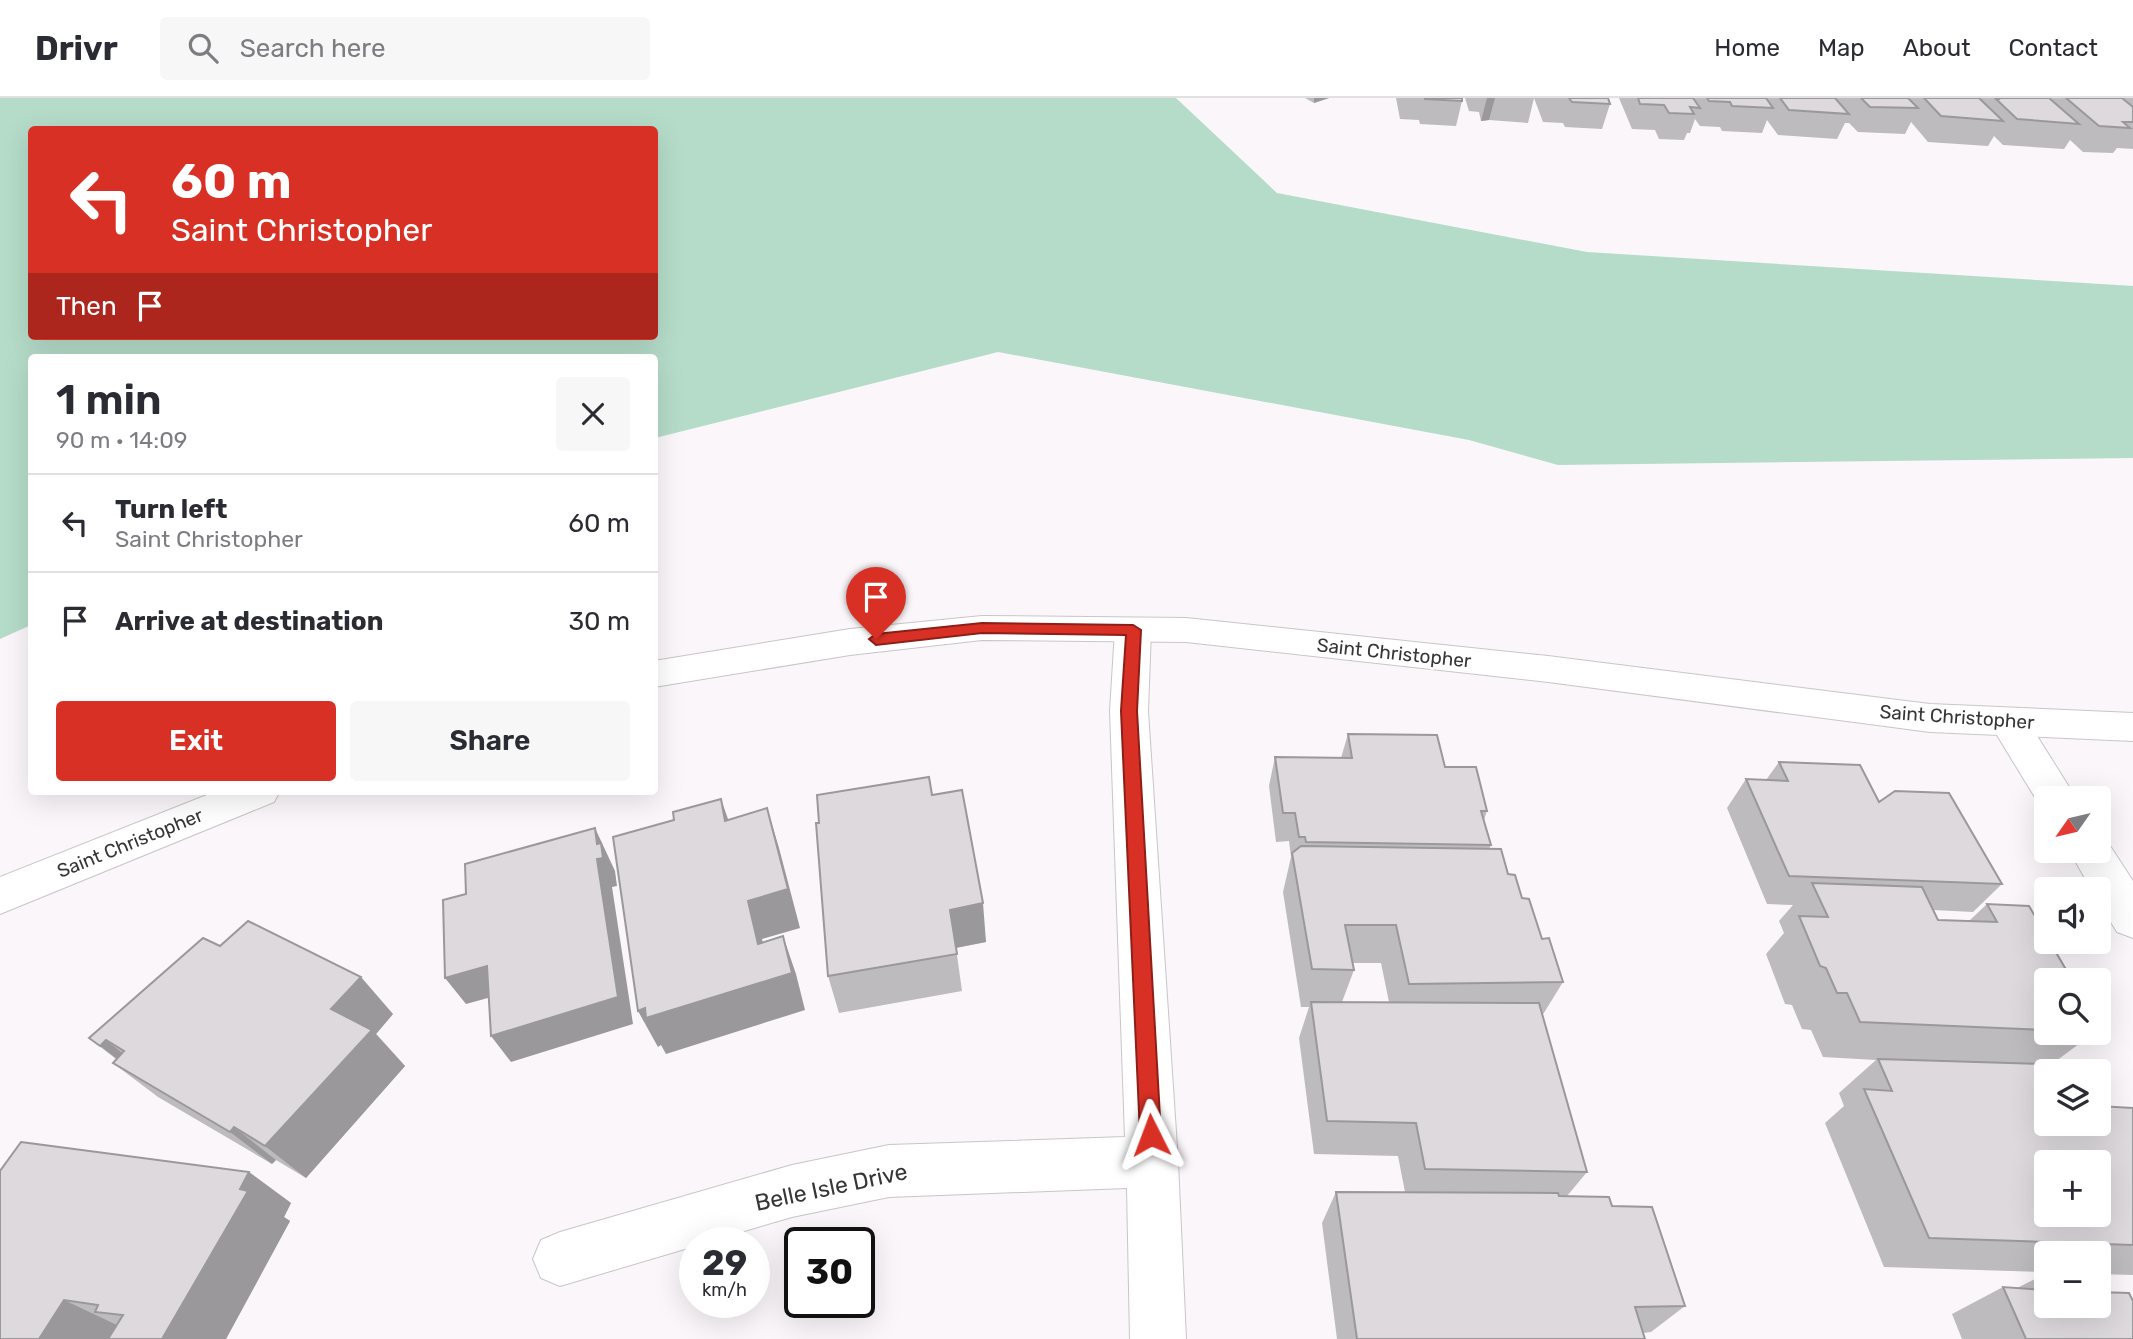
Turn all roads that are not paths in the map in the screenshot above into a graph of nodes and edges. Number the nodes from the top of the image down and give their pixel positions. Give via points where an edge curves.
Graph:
1 (1133, 630) junction
2 (658, 673) edge
3 (2008, 722) junction
4 (2133, 727) edge
5 (2048, 786) edge
6 (250, 795) edge
7 (2098, 863) edge
8 (0, 896) edge
9 (2133, 919) edge
10 (1152, 1162) junction
11 (560, 1259) dead end
12 (1158, 1339) edge

1 - 2 street, Saint Christopher via 982,628 850,642
1 - 3 street, Saint Christopher via 1186,630 1548,669 1930,718
1 - 10 street via 1129,711
3 - 4 street, Saint Christopher
3 - 5 street
6 - 8 street, Saint Christopher
7 - 9 street
10 - 11 street, Belle Isle Drive via 889,1171 792,1191
10 - 12 street

